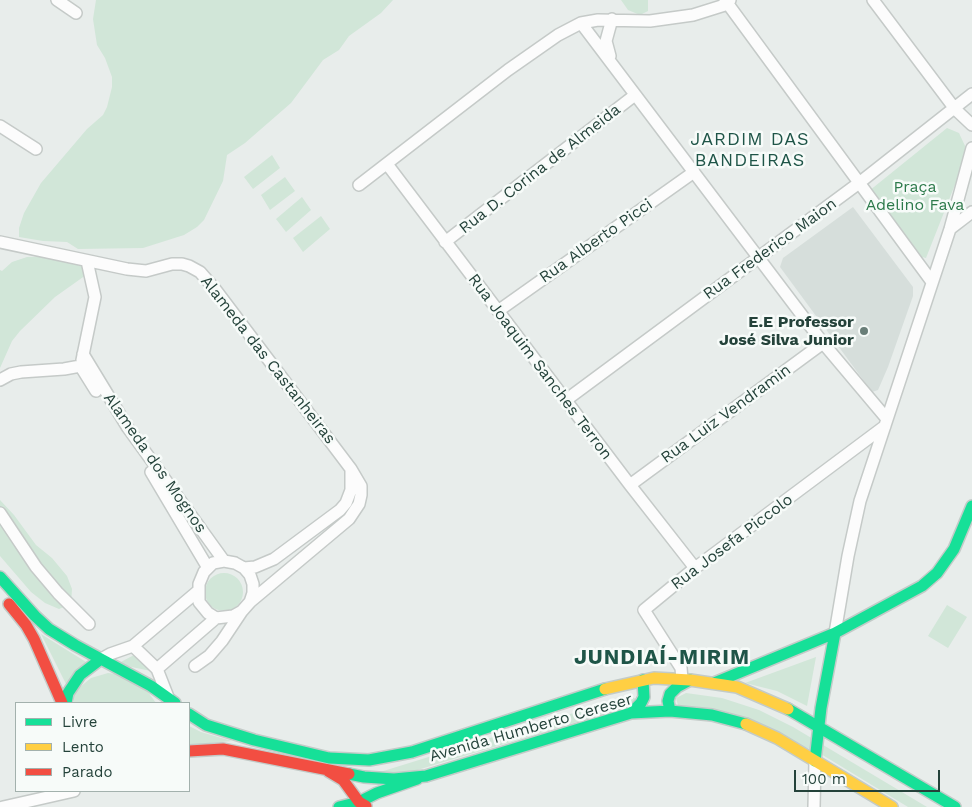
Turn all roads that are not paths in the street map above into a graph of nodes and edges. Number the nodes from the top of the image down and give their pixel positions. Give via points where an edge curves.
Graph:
1 (57, 0) edge
2 (873, 0) edge
3 (728, 1) edge
4 (76, 13) dead end
5 (612, 20) junction
6 (581, 23) junction
7 (613, 65) junction
8 (972, 94) edge
9 (635, 96) junction
10 (955, 109) junction
11 (972, 125) edge
12 (0, 126) edge
13 (972, 148) edge
14 (36, 149) dead end
15 (386, 164) junction
16 (694, 172) junction
17 (859, 183) junction
18 (359, 186) dead end
19 (960, 188) junction
20 (972, 192) edge
21 (972, 212) edge
22 (950, 229) junction
23 (0, 242) edge
24 (445, 242) junction
25 (759, 257) junction
26 (87, 261) junction
27 (932, 282) junction
28 (498, 311) junction
29 (823, 343) junction
30 (84, 362) junction
31 (0, 380) edge
32 (566, 400) junction
33 (886, 423) junction
34 (351, 469) junction
35 (630, 486) junction
36 (972, 506) edge
37 (0, 513) edge
38 (224, 561) junction
39 (208, 568) junction
40 (244, 568) junction
41 (695, 568) junction
42 (0, 577) edge
43 (198, 591) junction
44 (0, 595) edge
45 (250, 602) junction
46 (242, 612) junction
47 (216, 618) junction
48 (89, 624) dead end
49 (835, 633) junction
50 (133, 646) junction
51 (101, 659) junction
52 (195, 666) dead end
53 (157, 669) junction
54 (686, 679) junction
55 (644, 680) junction
56 (714, 683) junction
57 (62, 702) edge
58 (66, 702) edge
59 (171, 702) edge
60 (670, 711) junction
61 (631, 713) junction
62 (190, 715) edge
63 (820, 727) junction
64 (190, 750) edge
65 (816, 761) junction
66 (324, 769) junction
67 (426, 776) junction
68 (70, 792) edge
69 (363, 804) edge
70 (3, 807) edge
71 (340, 807) edge
72 (814, 807) edge
73 (892, 807) edge
74 (955, 807) edge

1 - 4 street
2 - 10 street
3 - 5 street via 692,15 650,21
3 - 17 street
5 - 6 street
5 - 7 street via 606,40
6 - 7 street
6 - 15 street via 508,70
7 - 9 street
8 - 10 street, Rua Frederico Maion
9 - 16 street
9 - 24 street, Rua D. Corina de Almeida
10 - 11 street
10 - 17 street, Rua Frederico Maion
12 - 14 street
13 - 19 street
15 - 18 street
15 - 24 street, Rua Joaquim Sanches Terron
16 - 25 street
16 - 28 street, Rua Alberto Picci
17 - 25 street, Rua Frederico Maion
17 - 27 street
19 - 20 street
19 - 22 street
21 - 22 street
22 - 27 street
23 - 26 street, Alameda das Castanheiras
24 - 28 street, Rua Joaquim Sanches Terron
25 - 29 street
25 - 32 street, Rua Frederico Maion
26 - 30 street via 95,297
26 - 34 street, Alameda das Castanheiras via 146,271 182,264 200,272
27 - 33 street
28 - 32 street, Rua Joaquim Sanches Terron
29 - 33 street
29 - 35 street, Rua Luiz Vendramin
30 - 31 street via 11,374
30 - 38 street, Alameda dos Mognos
30 - 39 street, Alameda dos Mognos via 122,432 156,479
32 - 35 street, Rua Joaquim Sanches Terron
33 - 41 street, Rua Josefa Piccolo
33 - 49 street via 860,500
34 - 40 street via 352,490 340,510 274,559
34 - 45 street, Alameda das Castanheiras via 361,486 359,504 349,519
35 - 41 street, Rua Joaquim Sanches Terron
36 - 49 main road via 954,549 937,573 922,586
37 - 48 street via 36,567
38 - 39 street via 213,563
38 - 40 street via 235,562
39 - 43 street
40 - 45 street via 253,584
41 - 54 street, Rua Josefa Piccolo via 644,610
42 - 51 main road via 49,629
43 - 47 street via 199,602
43 - 50 street
44 - 57 main road via 26,625
45 - 46 street
46 - 47 street
46 - 52 street via 209,656
47 - 53 street
49 - 56 main road
49 - 63 main road
50 - 51 street
50 - 53 street
51 - 58 main road via 80,675
51 - 59 main road via 151,686
53 - 59 street
54 - 55 main road, Avenida Humberto Cereser
54 - 56 main road, Avenida Humberto Cereser
54 - 60 main road via 670,694
55 - 61 main road via 644,696
55 - 62 main road, Avenida Humberto Cereser via 606,689 412,752 369,760 329,758 254,740 206,725
56 - 63 main road, Avenida Humberto Cereser via 737,687 768,699
60 - 61 main road, Avenida Humberto Cereser
60 - 65 main road, Avenida Humberto Cereser via 712,715 755,727
61 - 67 main road, Avenida Humberto Cereser
63 - 65 main road
63 - 74 main road, Avenida Humberto Cereser
64 - 66 main road, Avenida Humberto Cereser via 223,749
65 - 72 street
65 - 73 main road, Avenida Humberto Cereser
66 - 67 main road, Avenida Humberto Cereser via 364,777
66 - 69 main road via 343,780
67 - 69 main road
68 - 70 street
69 - 71 main road

